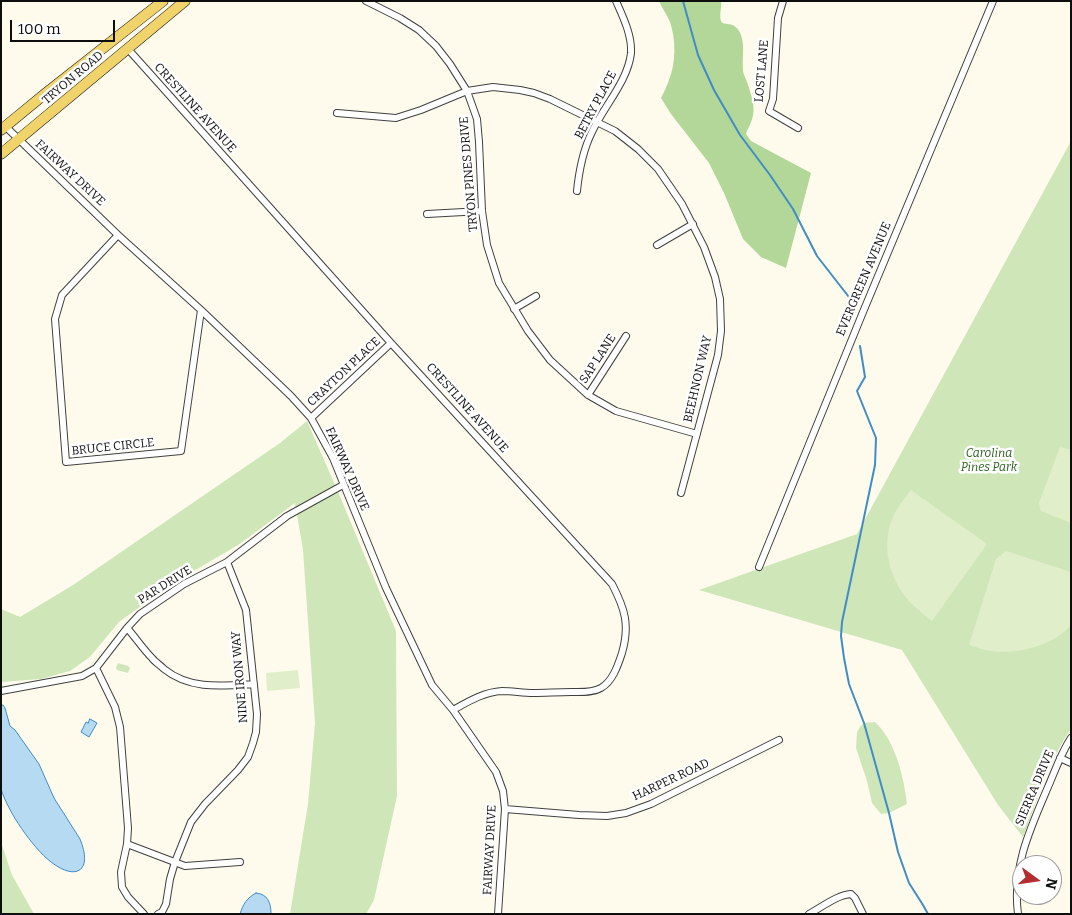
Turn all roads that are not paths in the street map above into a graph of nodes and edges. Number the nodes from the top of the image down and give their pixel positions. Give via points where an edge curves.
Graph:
1 (163, 1) edge
2 (184, 1) edge
3 (366, 1) edge
4 (616, 1) edge
5 (783, 1) edge
6 (992, 1) edge
7 (128, 49) junction
8 (467, 91) junction
9 (337, 113) dead end
10 (598, 122) junction
11 (4, 128) edge
12 (798, 128) dead end
13 (18, 139) junction
14 (1, 154) edge
15 (577, 191) dead end
16 (482, 212) junction
17 (427, 214) dead end
18 (693, 224) junction
19 (118, 234) junction
20 (658, 245) dead end
21 (536, 296) dead end
22 (514, 308) junction
23 (201, 310) junction
24 (626, 336) dead end
25 (391, 343) junction
26 (588, 395) junction
27 (311, 418) junction
28 (697, 434) junction
29 (343, 485) junction
30 (682, 493) dead end
31 (227, 562) junction
32 (759, 567) dead end
33 (127, 628) junction
34 (96, 668) junction
35 (254, 684) junction
36 (1, 691) edge
37 (453, 710) junction
38 (1071, 738) edge
39 (779, 740) dead end
40 (1060, 758) junction
41 (1071, 763) edge
42 (506, 809) junction
43 (127, 844) junction
44 (175, 862) junction
45 (240, 862) dead end
46 (144, 914) edge
47 (158, 914) edge
48 (498, 914) edge
49 (809, 914) edge
50 (863, 914) edge
51 (1018, 914) edge

1 - 11 main road, TRYON ROAD
2 - 7 main road, TRYON ROAD
3 - 8 street, TRYON PINES DRIVE via 419,30 436,46
4 - 10 street, BETRY PLACE via 630,39 629,66
5 - 12 street, LOST LANE via 778,18 773,99 769,111
6 - 32 street, EVERGREEN AVENUE
7 - 13 main road, TRYON ROAD
7 - 25 street, CRESTLINE AVENUE
8 - 9 street, BEEHNON WAY via 396,118
8 - 10 street, BEEHNON WAY via 493,87 534,93
8 - 16 street, TRYON PINES DRIVE via 477,118 480,142
10 - 15 street, BETRY PLACE via 578,174
10 - 18 street, BEEHNON WAY via 638,149 658,170
11 - 13 street, FAIRWAY DRIVE
13 - 14 main road, TRYON ROAD
13 - 19 street, FAIRWAY DRIVE
16 - 17 street
16 - 22 street, TRYON PINES DRIVE via 498,283
18 - 20 street
18 - 28 street, BEEHNON WAY via 715,277 721,323 718,355
19 - 23 street, FAIRWAY DRIVE
19 - 23 street, BRUCE CIRCLE via 62,295 55,319 66,462 181,451
21 - 22 street
22 - 26 street, TRYON PINES DRIVE via 550,360
23 - 27 street, FAIRWAY DRIVE
24 - 26 street, SAP LANE
25 - 27 street, CRAYTON PLACE
25 - 37 street, CRESTLINE AVENUE via 612,584 625,612 626,629 620,657 610,680 601,688 586,692 488,693
26 - 28 street, TRYON PINES DRIVE via 616,411
27 - 29 street, FAIRWAY DRIVE via 333,458
28 - 30 street, BEEHNON WAY
29 - 31 street, PAR DRIVE via 287,516
29 - 37 street, FAIRWAY DRIVE via 386,588 432,685
31 - 33 street, PAR DRIVE via 184,584 140,614
31 - 35 street, NINE IRON WAY via 246,610
33 - 34 street, PAR DRIVE
33 - 35 street via 153,660 181,680 220,686
34 - 36 street, PAR DRIVE via 82,676
34 - 43 street via 115,707 120,727
35 - 44 street, NINE IRON WAY via 256,732 248,757 191,822
37 - 42 street, FAIRWAY DRIVE via 496,772
38 - 40 street, SIERRA DRIVE
39 - 42 street, HARPER ROAD via 651,804 626,813 590,816
40 - 41 street
40 - 51 street, SIERRA DRIVE via 1023,849 1016,889
42 - 48 street, FAIRWAY DRIVE
43 - 44 street
43 - 46 street via 121,872 122,886
44 - 45 street via 185,866
44 - 47 street, NINE IRON WAY via 166,904
49 - 50 street via 846,894 855,898

